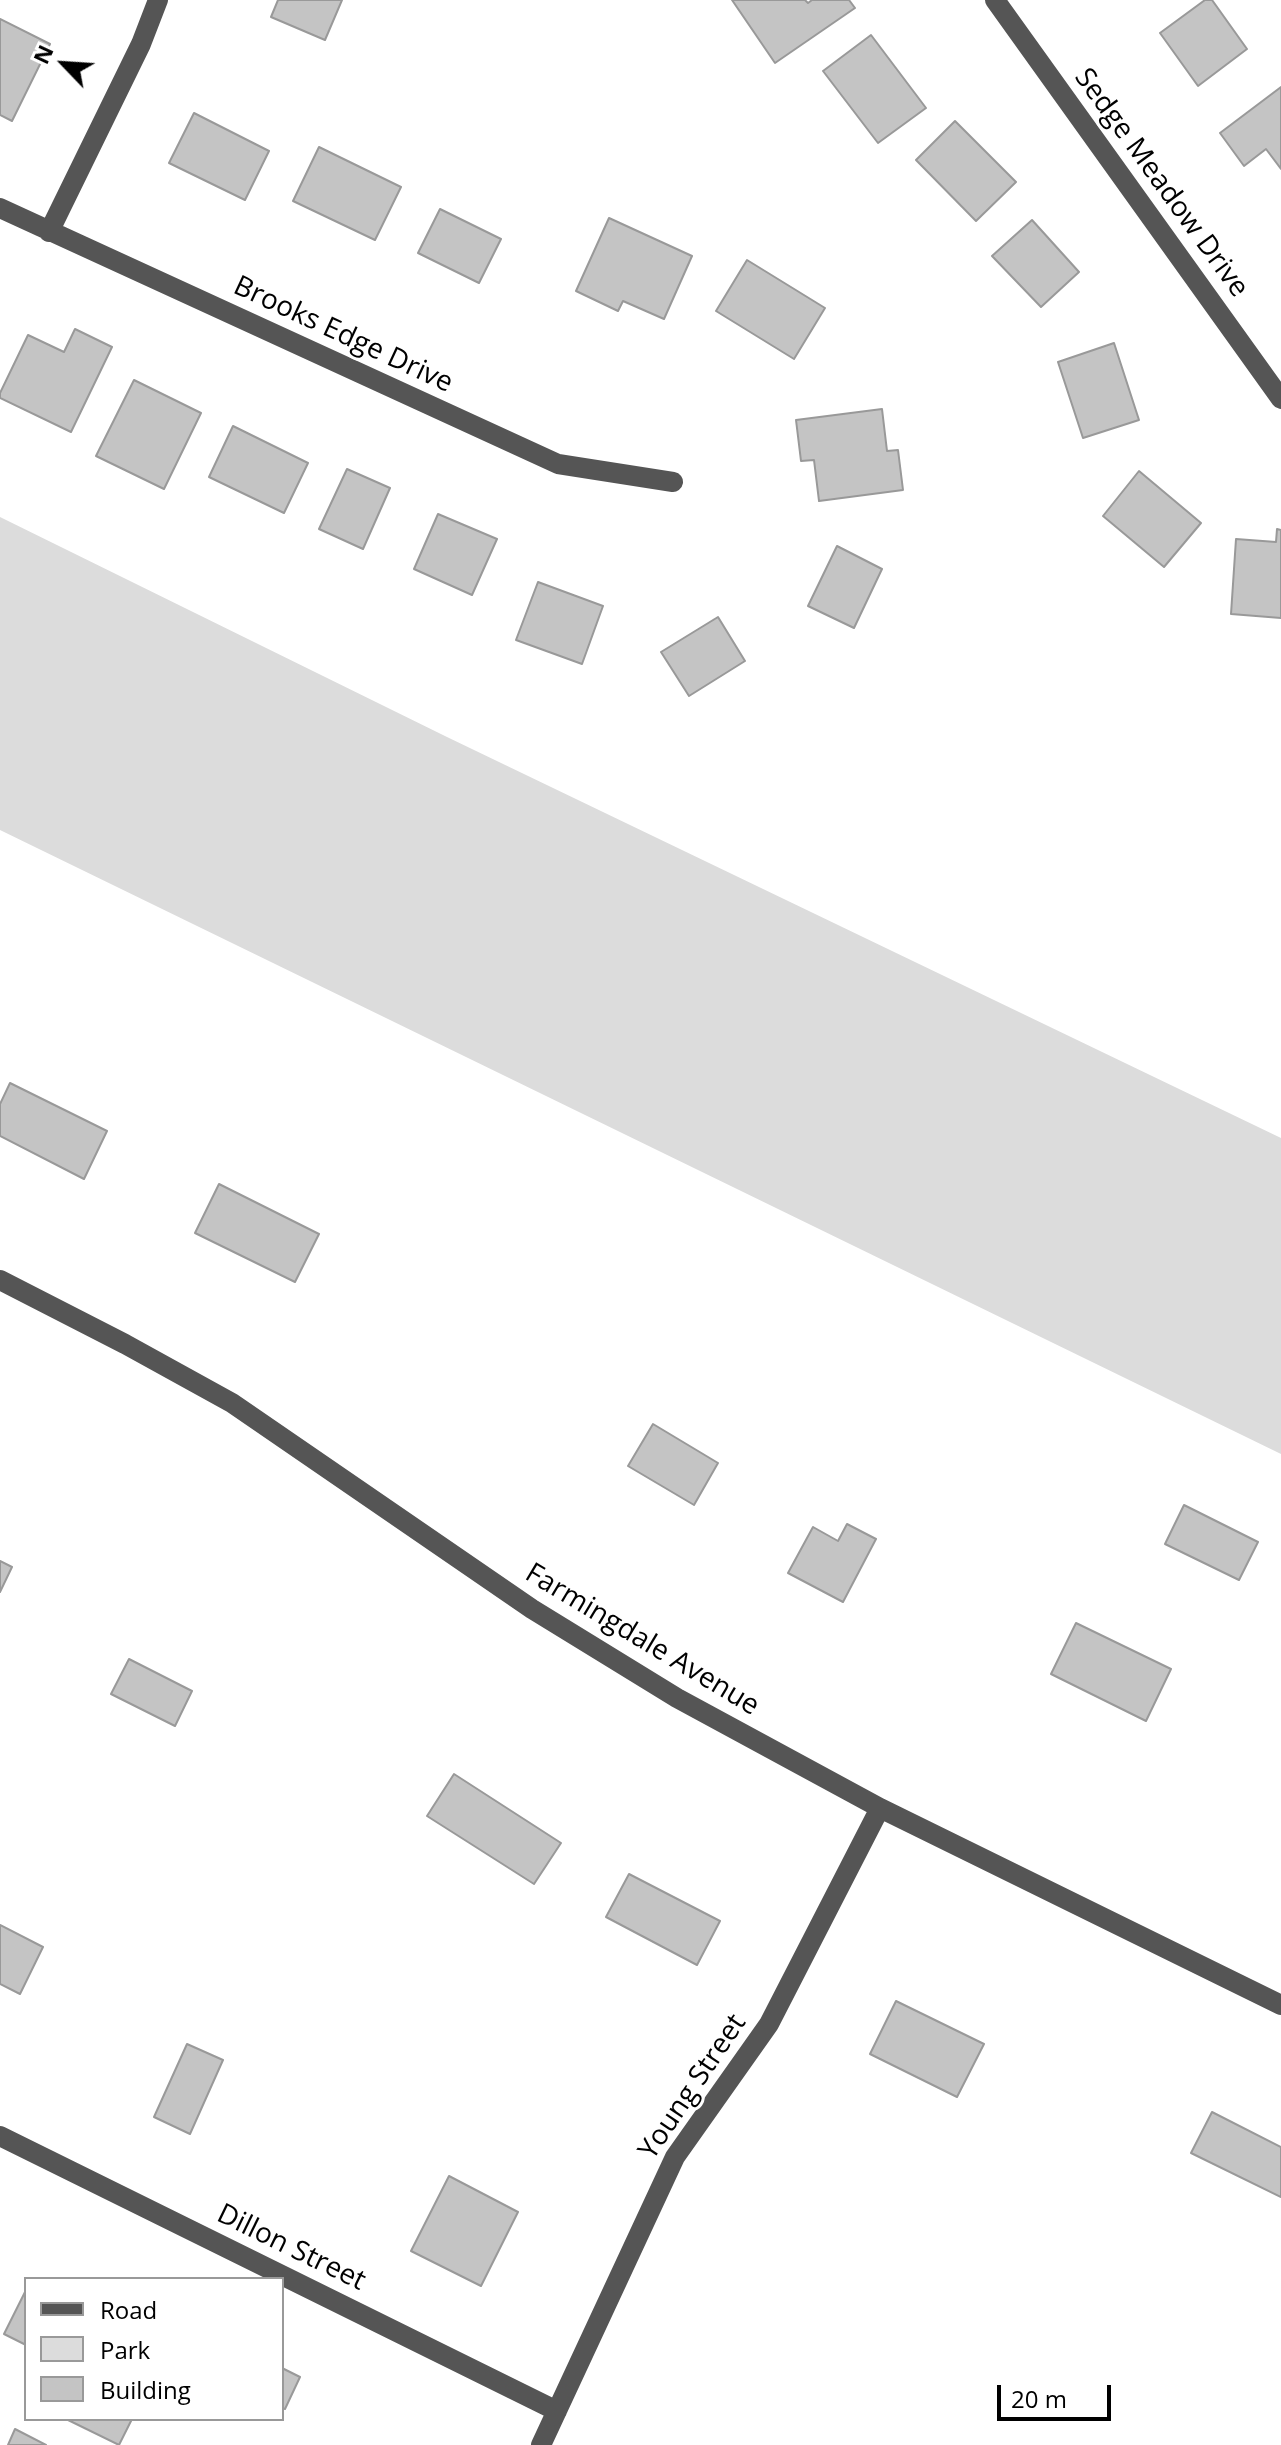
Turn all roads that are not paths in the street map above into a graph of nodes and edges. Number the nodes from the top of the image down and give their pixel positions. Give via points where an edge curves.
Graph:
1 (158, 0) edge
2 (995, 0) edge
3 (0, 208) edge
4 (49, 232) junction
5 (1281, 399) edge
6 (673, 482) dead end
7 (0, 1280) edge
8 (880, 1808) junction
9 (1281, 2005) edge
10 (0, 2136) edge
11 (557, 2411) junction
12 (541, 2445) edge

1 - 4 street
2 - 5 street, Sedge Meadow Drive
3 - 4 street, Brooks Edge Drive
4 - 6 street, Brooks Edge Drive via 558,464
7 - 8 street, Farmingdale Avenue via 232,1403 532,1609 677,1698
8 - 9 street, Farmingdale Avenue
8 - 11 street, Young Street via 769,2024 675,2157
10 - 11 street, Dillon Street
11 - 12 street, Young Street

